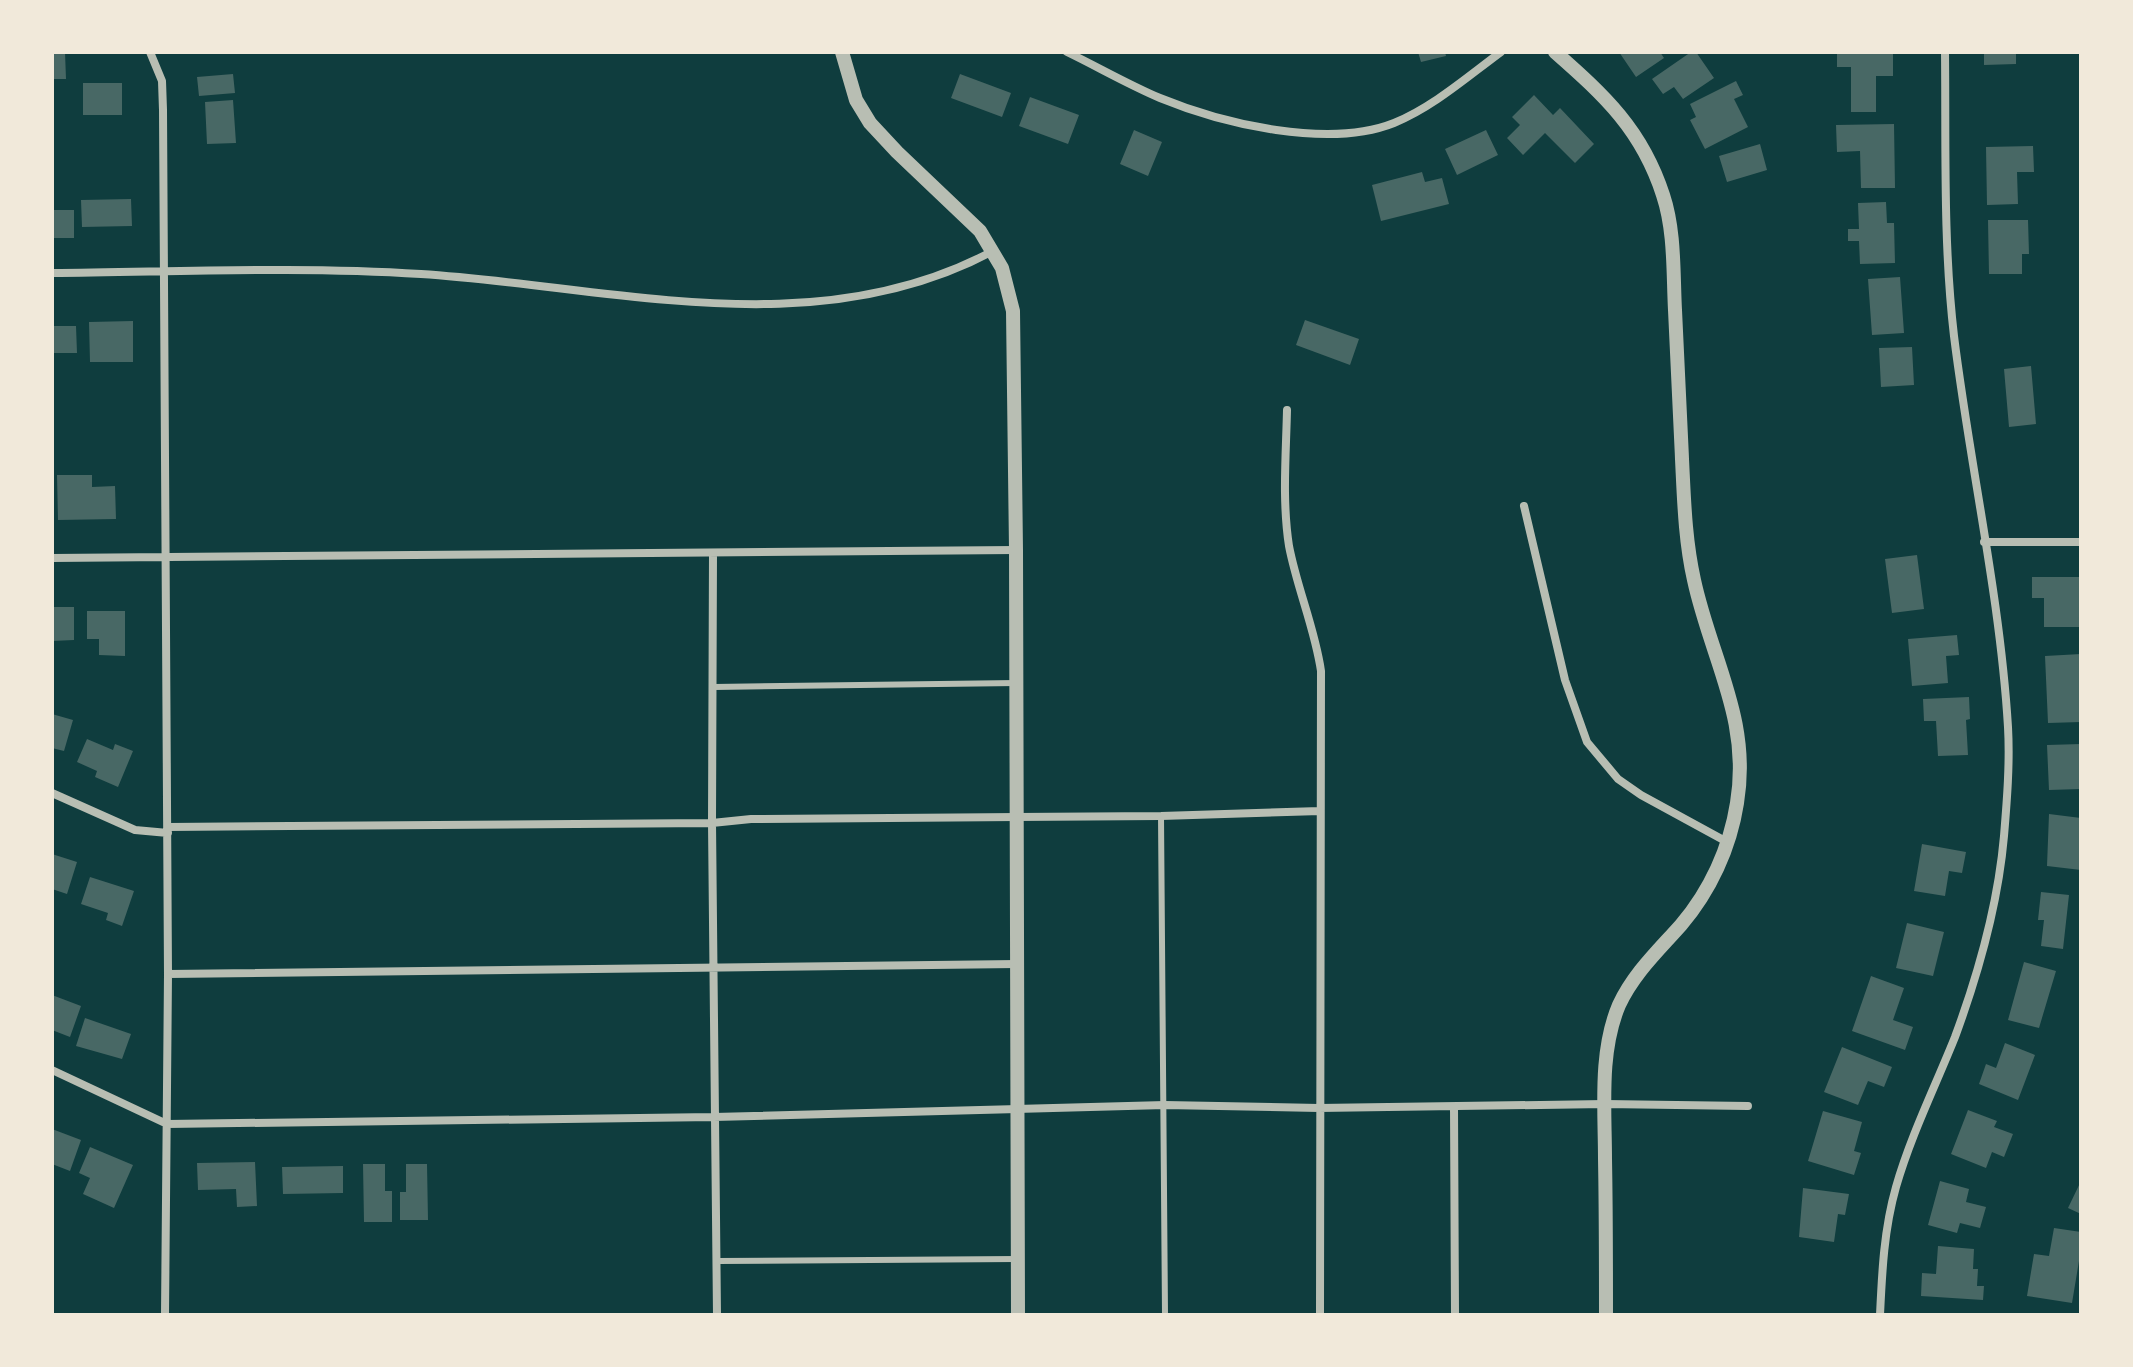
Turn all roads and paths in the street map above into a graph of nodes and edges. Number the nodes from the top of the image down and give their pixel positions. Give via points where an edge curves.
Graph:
1 (150, 52) edge
2 (842, 52) edge
3 (1067, 52) edge
4 (1501, 52) edge
5 (1555, 52) edge
6 (1945, 52) edge
7 (993, 251) junction
8 (165, 272) junction
9 (52, 273) edge
10 (1287, 410) dead end
11 (1524, 506) dead end
12 (1984, 542) junction
13 (2081, 542) edge
14 (1016, 550) junction
15 (713, 553) junction
16 (52, 558) edge
17 (166, 558) junction
18 (1017, 683) junction
19 (714, 687) junction
20 (52, 793) edge
21 (1320, 811) junction
22 (1161, 816) junction
23 (1017, 817) junction
24 (712, 823) junction
25 (168, 830) junction
26 (1729, 843) junction
27 (1017, 964) junction
28 (715, 968) junction
29 (168, 974) junction
30 (52, 1070) edge
31 (1605, 1104) junction
32 (1165, 1105) junction
33 (1748, 1106) dead end
34 (1454, 1107) junction
35 (1319, 1108) junction
36 (1017, 1109) junction
37 (714, 1117) junction
38 (167, 1124) junction
39 (1017, 1259) junction
40 (717, 1261) junction
41 (165, 1315) edge
42 (717, 1315) edge
43 (1018, 1315) edge
44 (1165, 1315) edge
45 (1320, 1315) edge
46 (1455, 1315) edge
47 (1606, 1315) edge
48 (1880, 1315) edge

1 - 8 street via 162,81
2 - 7 street via 856,100 870,123 963,212
3 - 4 street via 1182,107 1308,135 1337,136 1384,127 1422,109
5 - 26 street via 1623,116 1652,164 1664,198 1672,251 1685,529 1740,743 1738,803
6 - 12 street via 1950,295
7 - 8 street via 964,267 897,287 803,303 741,306 420,274
7 - 14 street via 1013,311
8 - 9 street
8 - 17 street
10 - 21 street via 1289,545 1321,671
11 - 26 street via 1565,680 1587,742 1618,779
12 - 13 street
12 - 48 street via 2008,727 1998,883 1975,981 1896,1189
14 - 15 street
14 - 18 street
15 - 17 street
15 - 19 street
16 - 17 street
17 - 25 street
18 - 19 lane
18 - 23 street
19 - 24 street
20 - 25 street via 135,830
21 - 22 street
21 - 35 street
22 - 23 street
22 - 32 lane
23 - 24 street
23 - 27 street
24 - 25 street
24 - 28 street
25 - 29 street
26 - 31 street via 1706,889 1634,978 1619,1005 1611,1031
27 - 28 street
27 - 36 street
28 - 29 street
28 - 37 street
29 - 38 street
30 - 38 street
31 - 33 street
31 - 34 street
31 - 47 street
32 - 35 street
32 - 36 street
32 - 44 lane
34 - 35 street
34 - 46 street
35 - 45 street
36 - 37 street
36 - 39 street
37 - 38 street
37 - 40 street
38 - 41 street
39 - 40 lane
39 - 43 street
40 - 42 street

